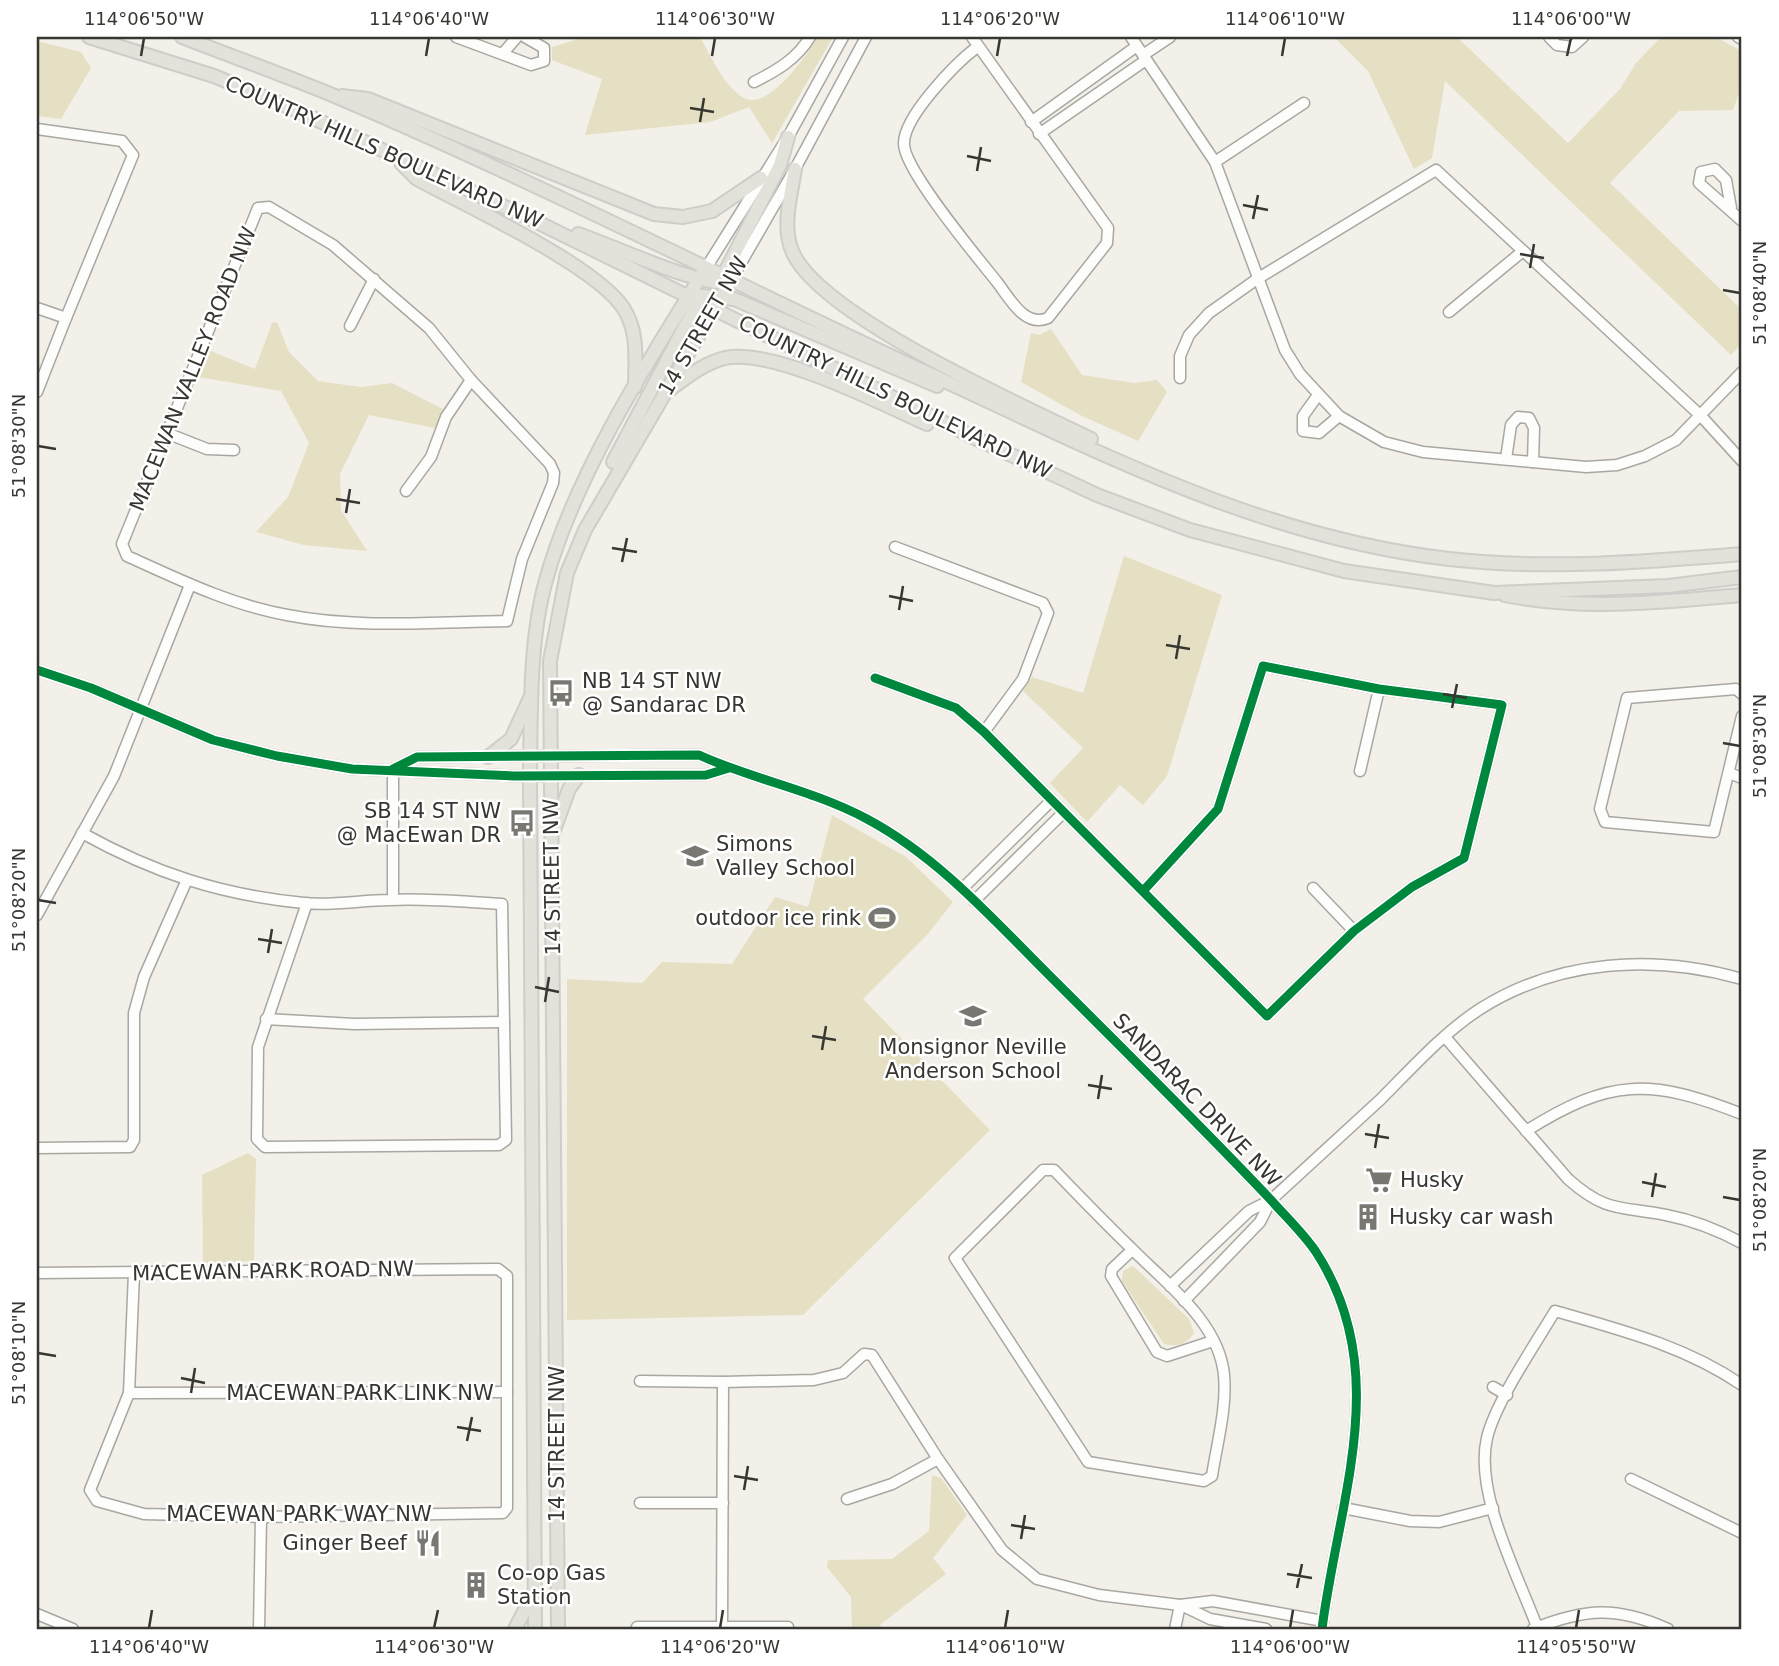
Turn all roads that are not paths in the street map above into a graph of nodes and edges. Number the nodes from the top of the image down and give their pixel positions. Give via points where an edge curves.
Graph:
1 (89, 37) edge
2 (182, 37) edge
3 (456, 37) edge
4 (517, 37) edge
5 (525, 37) edge
6 (810, 37) edge
7 (843, 37) edge
8 (866, 37) edge
9 (972, 37) edge
10 (1170, 37) edge
11 (1549, 37) edge
12 (1583, 37) edge
13 (1134, 41) edge
14 (977, 47) junction
15 (504, 52) junction
16 (1144, 58) junction
17 (754, 82) dead end
18 (331, 94) junction
19 (1304, 103) dead end
20 (1031, 122) junction
21 (37, 129) edge
22 (1039, 134) junction
23 (788, 137) junction
24 (393, 155) junction
25 (1215, 162) junction
26 (795, 169) junction
27 (761, 178) junction
28 (1731, 208) dead end
29 (531, 219) junction
30 (1742, 221) edge
31 (1523, 251) junction
32 (704, 275) junction
33 (374, 279) junction
34 (1257, 279) junction
35 (712, 291) junction
36 (37, 308) edge
37 (715, 309) junction
38 (1449, 312) dead end
39 (66, 318) junction
40 (350, 326) dead end
41 (1742, 372) edge
42 (1180, 378) dead end
43 (471, 380) junction
44 (635, 388) junction
45 (37, 392) edge
46 (664, 393) junction
47 (1318, 395) junction
48 (1339, 416) junction
49 (1700, 416) junction
50 (169, 434) junction
51 (977, 439) junction
52 (234, 450) dead end
53 (1506, 459) junction
54 (1742, 461) edge
55 (1533, 462) junction
56 (1167, 483) junction
57 (406, 491) dead end
58 (585, 530) junction
59 (895, 547) dead end
60 (1742, 554) edge
61 (1742, 577) edge
62 (190, 585) junction
63 (1494, 593) junction
64 (1742, 595) edge
65 (37, 670) edge
66 (875, 678) dead end
67 (1379, 689) junction
68 (533, 692) junction
69 (1742, 694) edge
70 (139, 707) junction
71 (1742, 716) edge
72 (984, 732) junction
73 (530, 756) junction
74 (550, 756) junction
75 (488, 758) junction
76 (729, 768) junction
77 (393, 769) junction
78 (1360, 771) dead end
79 (1729, 773) junction
80 (550, 775) junction
81 (579, 775) junction
82 (530, 776) junction
83 (1742, 778) edge
84 (1051, 801) junction
85 (1063, 813) junction
86 (82, 833) junction
87 (552, 837) junction
88 (186, 881) junction
89 (1312, 888) dead end
90 (962, 890) junction
91 (1144, 890) junction
92 (393, 899) junction
93 (974, 901) junction
94 (307, 903) junction
95 (37, 915) edge
96 (1354, 931) junction
97 (1742, 979) edge
98 (266, 1018) junction
99 (504, 1023) junction
100 (1445, 1037) junction
101 (1742, 1114) edge
102 (1526, 1131) junction
103 (37, 1148) edge
104 (1271, 1200) junction
105 (1742, 1243) edge
106 (1132, 1250) junction
107 (37, 1273) edge
108 (134, 1273) junction
109 (507, 1276) joint
110 (1170, 1286) junction
111 (1184, 1301) junction
112 (1213, 1341) junction
113 (639, 1381) dead end
114 (723, 1382) junction
115 (1742, 1385) edge
116 (1493, 1387) dead end
117 (507, 1392) junction
118 (129, 1393) junction
119 (1507, 1395) junction
120 (938, 1458) junction
121 (1631, 1479) dead end
122 (847, 1499) dead end
123 (640, 1503) dead end
124 (723, 1503) junction
125 (1343, 1508) junction
126 (1493, 1508) junction
127 (261, 1517) junction
128 (1742, 1533) edge
129 (536, 1587) junction
130 (1180, 1605) junction
131 (37, 1614) edge
132 (1322, 1625) edge
133 (637, 1627) dead end
134 (788, 1627) dead end
135 (722, 1628) edge
136 (1535, 1628) edge
137 (73, 1629) edge
138 (259, 1629) edge
139 (515, 1629) edge
140 (535, 1629) edge
141 (558, 1629) edge
142 (1175, 1629) edge
143 (1266, 1629) edge
144 (1668, 1629) edge

1 - 24 main road, COUNTRY HILLS BOULEVARD NW via 214,76
2 - 18 main road, COUNTRY HILLS BOULEVARD NW
3 - 15 street
4 - 15 street
5 - 15 street via 544,48 544,61 531,65
6 - 17 street via 778,70
7 - 23 street, 14 STREET NW
8 - 26 street, 14 STREET NW
9 - 14 street
10 - 16 street
11 - 12 street via 1557,45 1572,47
13 - 16 street
13 - 20 street
14 - 20 street
14 - 22 street via 954,64 925,100 903,142 906,157 1001,288 1029,320 1040,322 1048,318 1107,243 1108,228
16 - 22 street
16 - 25 street
18 - 27 main road via 368,99 661,215 683,217 712,211
18 - 32 main road, COUNTRY HILLS BOULEVARD NW via 562,198
19 - 25 street
20 - 22 street
21 - 39 street via 122,141 132,155
23 - 27 street, 14 STREET NW
23 - 35 main road via 780,165
24 - 29 main road, COUNTRY HILLS BOULEVARD NW
24 - 44 main road via 417,179 604,287 625,311 631,327 636,344
25 - 34 street
26 - 35 street, 14 STREET NW
26 - 56 main road via 787,223 789,242 807,275 841,305
27 - 32 street, 14 STREET NW
28 - 30 street
29 - 32 main road
29 - 35 main road, COUNTRY HILLS BOULEVARD NW
31 - 34 street via 1436,170
31 - 38 street
31 - 49 street
32 - 35 main road, 14 STREET NW
32 - 35 main road, COUNTRY HILLS BOULEVARD NW
33 - 40 street
33 - 43 street, MACEWAN VALLEY ROAD NW via 429,328
33 - 50 street, MACEWAN VALLEY ROAD NW via 333,245 269,207 258,208
34 - 42 street via 1209,313 1189,334 1180,356
34 - 47 street via 1285,350
35 - 37 main road, 14 STREET NW
35 - 37 main road, COUNTRY HILLS BOULEVARD NW
35 - 44 main road, 14 STREET NW
35 - 56 main road via 1101,461
35 - 58 main road via 611,466
36 - 39 street
37 - 46 main road, 14 STREET NW
37 - 51 main road, COUNTRY HILLS BOULEVARD NW
39 - 45 street
41 - 49 street
43 - 57 street via 446,417 431,457
43 - 62 street, MACEWAN VALLEY ROAD NW via 554,473 522,559 507,621 325,621 286,615
44 - 68 main road, 14 STREET NW via 582,482 561,533 545,583
46 - 51 main road via 723,358 764,360 865,396 953,435
46 - 58 main road, 14 STREET NW
47 - 48 street
47 - 48 street via 1303,416 1303,431 1320,433
48 - 53 street via 1384,442 1410,449
49 - 54 street
49 - 55 street via 1676,440 1618,465
50 - 52 street via 207,449
50 - 62 street, MACEWAN VALLEY ROAD NW via 122,544 127,556
51 - 63 main road, COUNTRY HILLS BOULEVARD NW via 1140,513 1237,545 1344,571
53 - 55 street
53 - 55 street via 1511,425 1518,417 1529,418 1534,428
56 - 60 main road via 1269,521 1449,559 1605,563
58 - 74 main road, 14 STREET NW via 567,573 551,650
59 - 72 street via 1043,603 1048,613 1023,679
61 - 63 main road, COUNTRY HILLS BOULEVARD NW via 1668,586
62 - 70 street
63 - 64 main road via 1543,603 1592,605
65 - 70 street
66 - 72 street via 956,708
67 - 78 street
67 - 91 street via 1263,666 1218,809
67 - 96 street via 1502,705 1465,858 1412,887
68 - 73 main road, 14 STREET NW
68 - 75 main road via 511,739
69 - 79 street via 1736,689 1627,698 1600,809 1605,822 1714,832
70 - 77 street via 213,740 277,756 352,769
70 - 86 street via 114,776
71 - 79 street
72 - 84 street
73 - 74 street, SANDARAC DRIVE NW
73 - 75 street, SANDARAC DRIVE NW
73 - 82 main road, 14 STREET NW
74 - 76 street, SANDARAC DRIVE NW via 699,755
74 - 80 main road, 14 STREET NW
75 - 77 street, SANDARAC DRIVE NW via 417,757
76 - 81 street, SANDARAC DRIVE NW via 706,775
76 - 90 street, SANDARAC DRIVE NW via 807,792 867,819 914,848
77 - 82 street, SANDARAC DRIVE NW
77 - 92 street
79 - 83 street
80 - 81 street, SANDARAC DRIVE NW
80 - 82 street, SANDARAC DRIVE NW
80 - 87 main road, 14 STREET NW
81 - 87 main road via 569,789
82 - 129 main road, 14 STREET NW
84 - 85 street
84 - 90 street
85 - 91 street
85 - 93 street
86 - 88 street via 132,861
86 - 95 street
87 - 141 main road, 14 STREET NW
88 - 94 street
88 - 103 street via 144,977 134,1013 131,1147
89 - 96 street
90 - 93 street, SANDARAC DRIVE NW
91 - 96 street via 1267,1016
92 - 94 street
92 - 99 street via 502,904
93 - 104 street, SANDARAC DRIVE NW
94 - 98 street
97 - 100 street via 1703,968 1658,963 1602,965 1525,986 1480,1010
98 - 99 street via 354,1024
98 - 99 street via 258,1047 257,1084 257,1139 265,1147 499,1145 506,1140
100 - 102 street
100 - 104 street
101 - 102 street via 1660,1089 1634,1088 1567,1105
102 - 105 street via 1590,1199 1618,1209 1692,1222
104 - 110 street via 1249,1211
104 - 111 street via 1260,1222
104 - 125 street, SANDARAC DRIVE NW via 1316,1252 1354,1340 1359,1393
106 - 110 street
106 - 112 street via 1112,1269 1111,1276 1157,1352 1167,1356
106 - 112 street via 1054,1171 1042,1170 955,1258 1088,1462 1204,1481 1212,1476 1224,1396 1224,1371
107 - 108 street, MACEWAN PARK ROAD NW
108 - 109 street, MACEWAN PARK ROAD NW via 498,1269
108 - 118 street, MACEWAN PARK WAY NW
109 - 117 street, MACEWAN PARK WAY NW
110 - 111 street
111 - 112 street
113 - 114 street
114 - 120 street via 814,1380 843,1373 864,1354 872,1355
114 - 124 street
115 - 119 street via 1662,1342 1555,1311
116 - 119 street
117 - 118 street, MACEWAN PARK LINK NW
117 - 127 street, MACEWAN PARK WAY NW via 507,1508 503,1513
118 - 127 street, MACEWAN PARK WAY NW via 90,1490 97,1501 144,1514
119 - 126 street via 1487,1438 1485,1476
120 - 122 street via 892,1484
120 - 130 street via 1002,1550 1037,1579 1099,1595
121 - 128 street
123 - 124 street
124 - 135 street
125 - 126 street via 1439,1522
125 - 132 street, SANDARAC DRIVE NW
126 - 136 street
127 - 138 street
129 - 139 main road
129 - 140 main road, 14 STREET NW
130 - 132 street via 1213,1601
130 - 142 street
130 - 143 street via 1210,1619
131 - 137 street
133 - 135 street
134 - 135 street
136 - 144 street via 1600,1611 1636,1615

